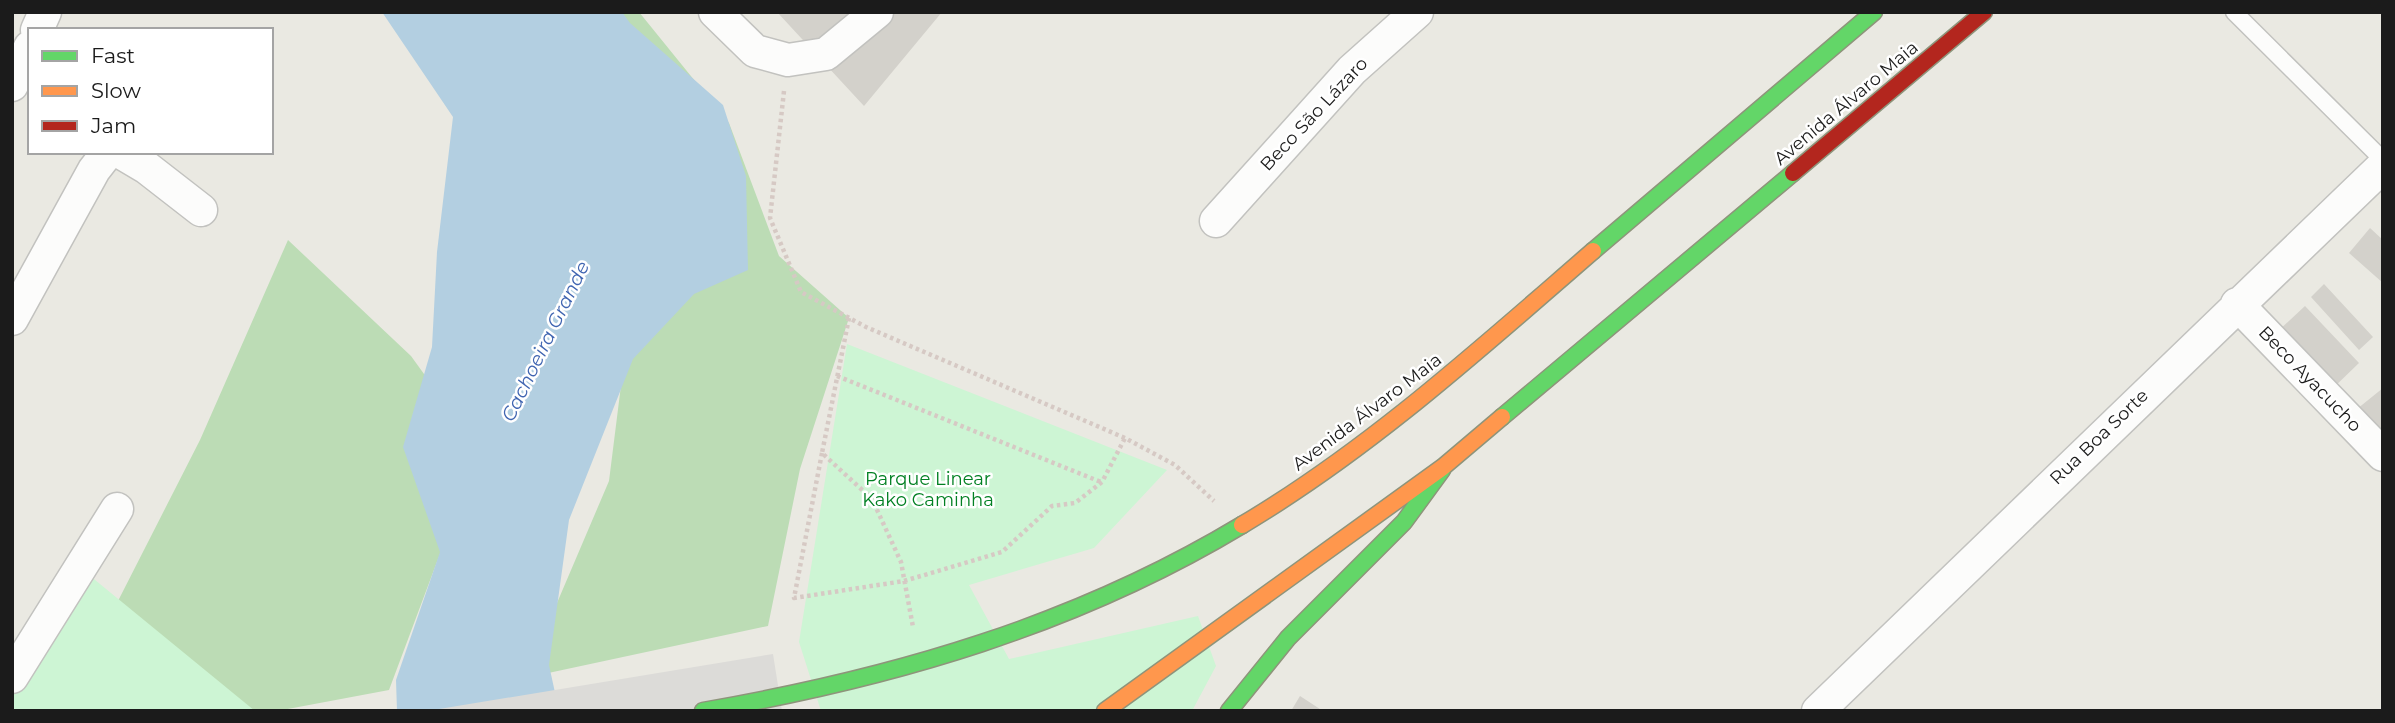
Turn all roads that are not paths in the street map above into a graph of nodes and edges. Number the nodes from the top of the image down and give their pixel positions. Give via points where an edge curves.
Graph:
1 (45, 12) edge
2 (715, 12) edge
3 (877, 12) edge
4 (1417, 12) edge
5 (1874, 12) edge
6 (1984, 12) edge
7 (2234, 12) edge
8 (38, 28) edge
9 (28, 51) edge
10 (14, 78) edge
11 (106, 154) edge
12 (123, 154) edge
13 (2383, 160) edge
14 (2383, 166) edge
15 (201, 210) dead end
16 (1216, 221) dead end
17 (2236, 304) junction
18 (12, 319) edge
19 (2383, 455) edge
20 (1443, 467) junction
21 (117, 509) dead end
22 (12, 677) edge
23 (1232, 706) edge
24 (703, 711) edge
25 (1105, 711) edge
26 (1818, 711) edge

1 - 8 street
2 - 3 street via 755,51 788,60 825,54
4 - 16 street, Beco São Lázaro via 1352,70
5 - 24 main road, Avenida Álvaro Maia via 1434,389 1346,456 1240,526 1158,572 1037,627 924,665 798,696
6 - 20 main road, Avenida Álvaro Maia
7 - 13 lane
9 - 10 street
11 - 18 street
12 - 15 street
14 - 17 street, Rua Boa Sorte
17 - 19 street, Beco Ayacucho
17 - 26 street, Rua Boa Sorte
20 - 23 main road, Avenida Álvaro Maia via 1428,495 1407,519 1292,633
20 - 25 main road, Avenida Álvaro Maia
21 - 22 street

